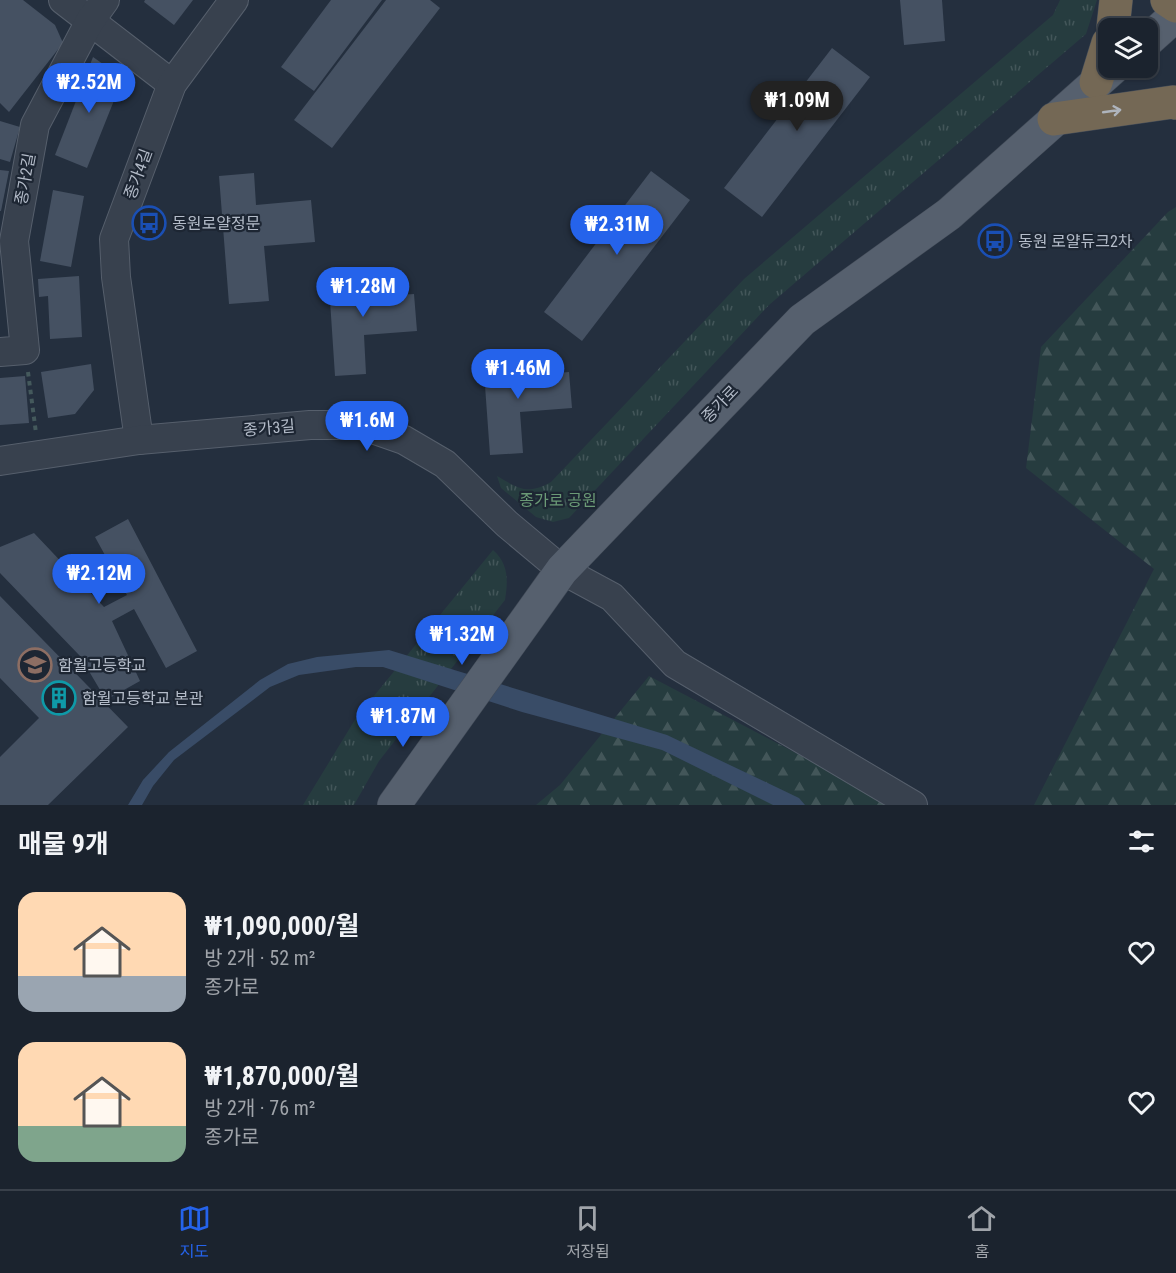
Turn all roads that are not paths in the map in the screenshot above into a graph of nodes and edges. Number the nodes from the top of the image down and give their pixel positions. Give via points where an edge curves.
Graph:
1 (63, 0) edge
2 (234, 0) edge
3 (1116, 0) edge
4 (1167, 0) edge
5 (1176, 6) edge
6 (98, 10) edge
7 (1176, 15) edge
8 (1114, 18) edge
9 (1158, 31) edge
10 (1102, 78) edge
11 (172, 84) junction
12 (1176, 103) edge
13 (1054, 119) junction
14 (13, 351) edge
15 (139, 440) junction
16 (0, 460) edge
17 (562, 570) junction
18 (394, 805) edge
19 (913, 805) edge

1 - 6 street
2 - 11 street, 종가4길
3 - 8 highway
4 - 5 highway
6 - 11 street
6 - 14 street, 종가2길 via 35,125 14,241
7 - 9 main road
10 - 13 main road, 종가로
11 - 15 street, 종가4길 via 114,238
13 -> 12 highway
13 - 17 main road, 종가로 via 949,214 802,320
15 - 16 street, 종가3길
15 - 17 street, 종가3길 via 310,424 361,425 404,440 445,464
17 - 18 main road, 종가로
17 - 19 street, 종가3길 via 612,597 675,664

